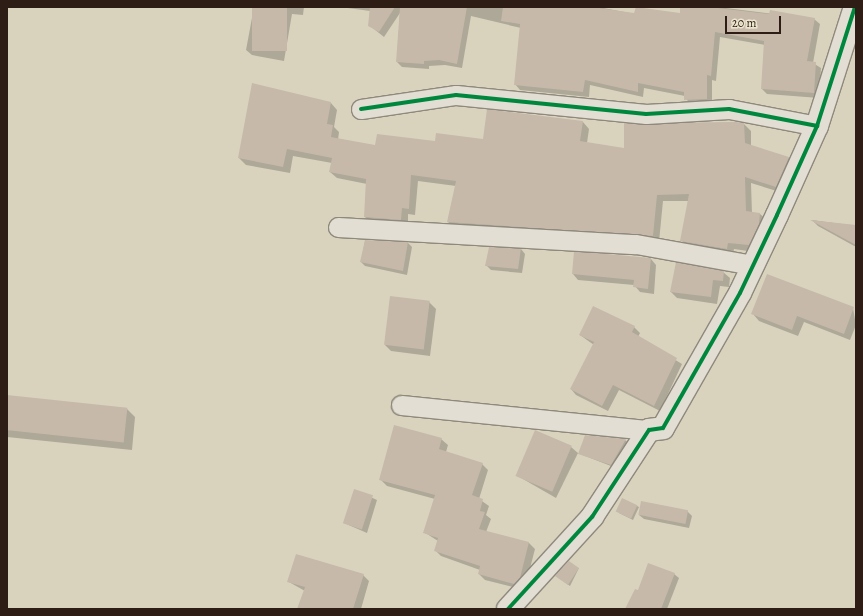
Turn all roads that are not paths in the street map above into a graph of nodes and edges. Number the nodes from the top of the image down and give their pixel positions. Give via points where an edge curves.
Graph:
1 (855, 7) edge
2 (361, 109) dead end
3 (817, 126) junction
4 (338, 227) dead end
5 (753, 264) junction
6 (401, 405) dead end
7 (649, 430) junction
8 (508, 609) edge

1 - 3 street
2 - 3 street via 456,95 646,114 729,109
3 - 5 street
4 - 5 street via 636,244
5 - 7 street via 663,428
6 - 7 street
7 - 8 street via 592,517

